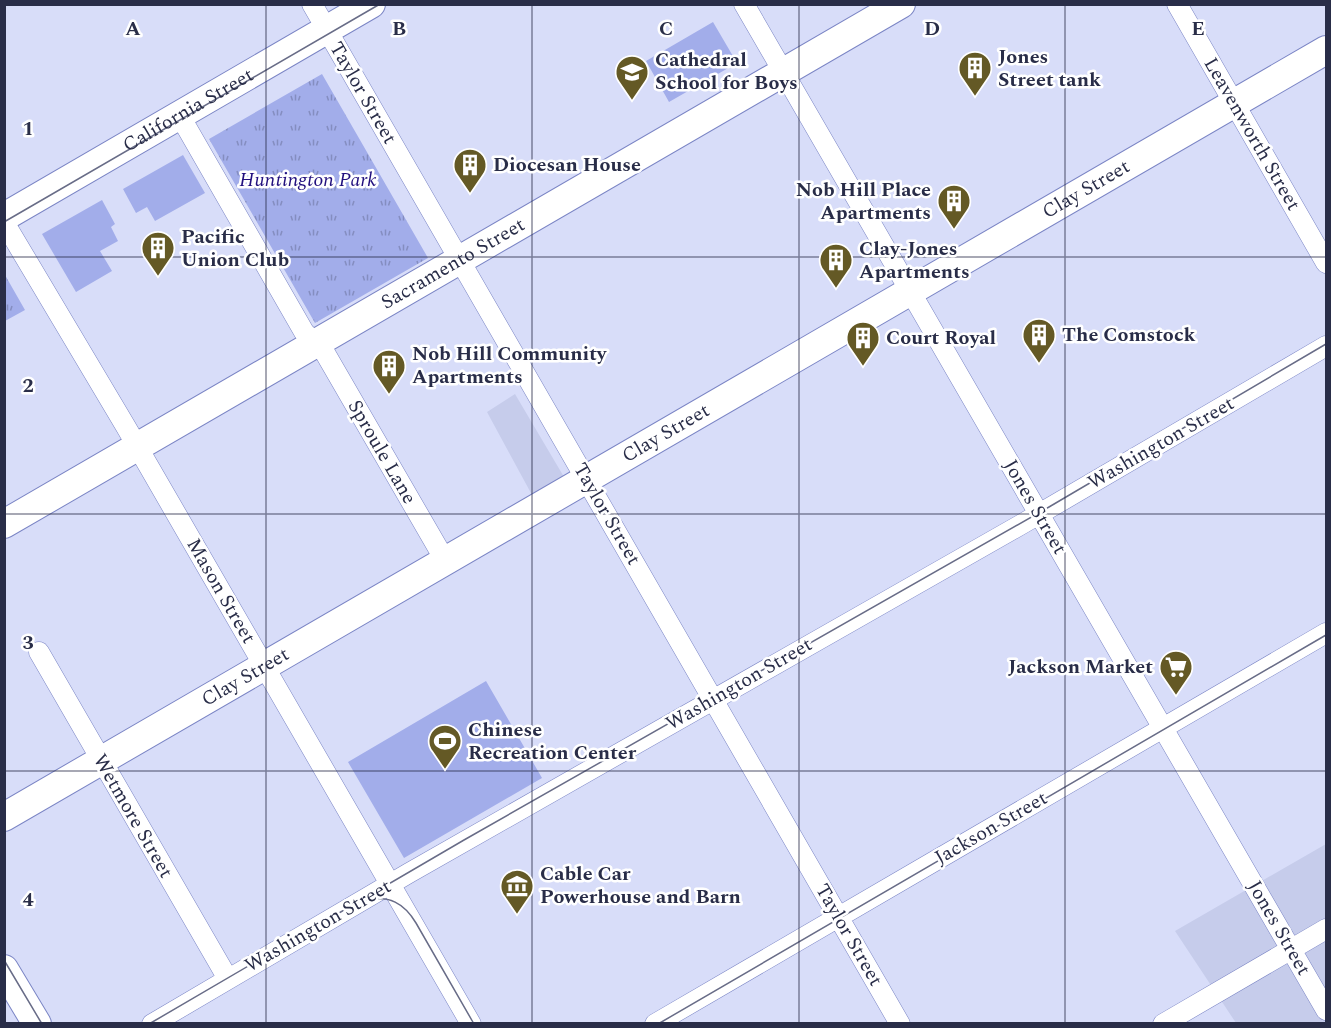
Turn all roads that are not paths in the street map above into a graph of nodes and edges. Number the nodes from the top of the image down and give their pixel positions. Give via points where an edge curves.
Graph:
1 (312, 4) edge
2 (371, 4) edge
3 (744, 4) edge
4 (902, 4) edge
5 (1177, 4) edge
6 (327, 30) junction
7 (1326, 50) edge
8 (784, 73) junction
9 (1234, 104) junction
10 (180, 116) junction
11 (4, 217) edge
12 (4, 222) edge
13 (460, 260) junction
14 (1326, 262) edge
15 (910, 291) junction
16 (316, 344) junction
17 (1326, 346) edge
18 (137, 447) junction
19 (587, 479) junction
20 (1039, 514) junction
21 (4, 524) edge
22 (446, 562) junction
23 (1326, 633) edge
24 (39, 652) dead end
25 (264, 666) junction
26 (714, 699) junction
27 (1163, 728) junction
28 (101, 761) junction
29 (4, 817) edge
30 (390, 884) junction
31 (838, 917) junction
32 (1326, 929) edge
33 (1292, 949) junction
34 (4, 969) edge
35 (228, 979) junction
36 (4, 982) edge
37 (1326, 1010) edge
38 (21, 1023) edge
39 (38, 1023) edge
40 (152, 1023) edge
41 (471, 1023) edge
42 (655, 1023) edge
43 (900, 1023) edge
44 (1163, 1023) edge

1 - 6 street, Taylor Street
2 - 6 street, California Street
3 - 8 street, Jones Street
4 - 8 street, Sacramento Street
5 - 9 street, Leavenworth Street
6 - 10 street, California Street
6 - 13 street, Taylor Street
7 - 9 street, Clay Street
8 - 13 street, Sacramento Street
8 - 15 street, Jones Street
9 - 14 street, Leavenworth Street
9 - 15 street, Clay Street
10 - 11 street, California Street
10 - 16 street, Sproule Lane via 304,332
12 - 18 street, Mason Street
13 - 16 street, Sacramento Street
13 - 19 street, Taylor Street
15 - 19 street, Clay Street
15 - 20 street, Jones Street
16 - 18 street, Sacramento Street
16 - 22 street, Sproule Lane via 325,353
17 - 20 street, Washington Street
18 - 21 street, Sacramento Street
18 - 25 street, Mason Street
19 - 22 street, Clay Street
19 - 26 street, Taylor Street
20 - 26 street, Washington Street
20 - 27 street, Jones Street
22 - 25 street, Clay Street
23 - 27 street, Jackson Street
24 - 28 street, Wetmore Street
25 - 28 street, Clay Street
25 - 30 street, Mason Street
26 - 30 street, Washington Street
26 - 31 street, Taylor Street
27 - 31 street, Jackson Street
27 - 33 street, Jones Street
28 - 29 street, Clay Street
28 - 35 street, Wetmore Street
30 - 35 street, Washington Street
30 - 41 street, Mason Street
31 - 42 street, Jackson Street
31 - 43 street, Taylor Street
32 - 33 street
33 - 37 street, Jones Street
33 - 44 street
34 - 39 street
35 - 40 street, Washington Street
36 - 38 street

